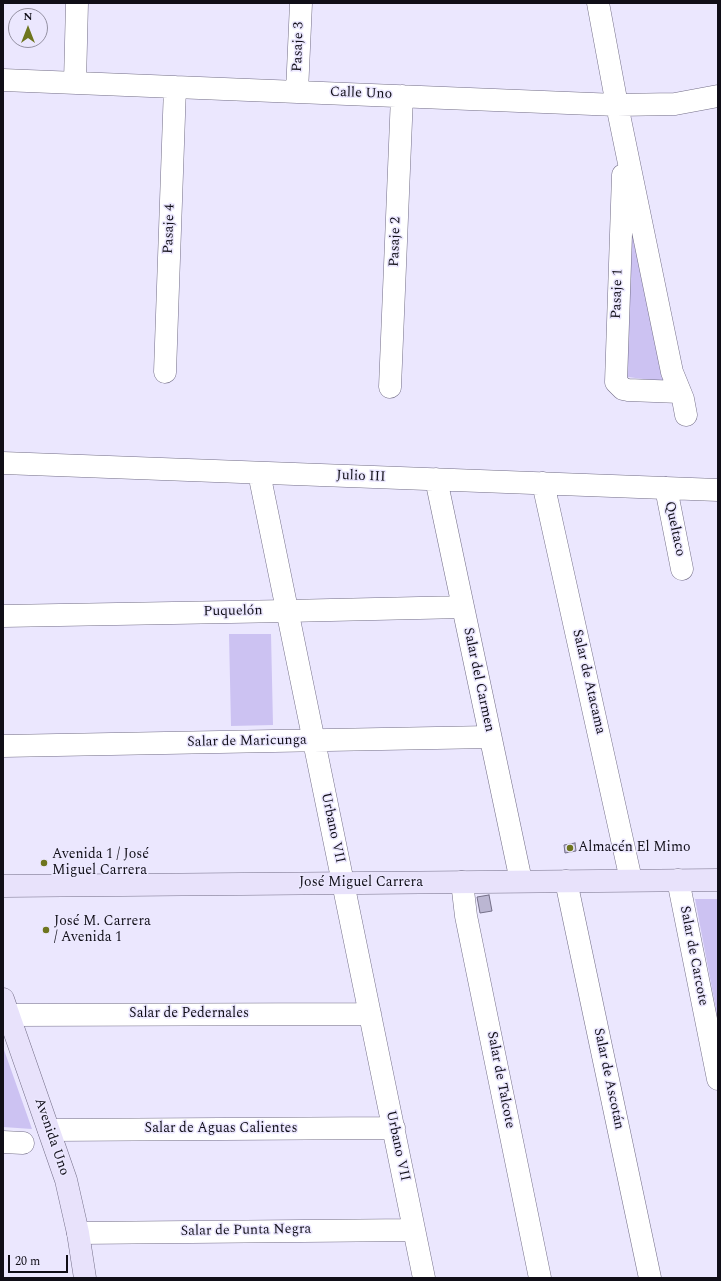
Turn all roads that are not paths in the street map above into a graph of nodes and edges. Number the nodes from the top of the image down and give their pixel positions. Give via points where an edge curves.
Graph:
1 (77, 3) edge
2 (301, 3) edge
3 (598, 3) edge
4 (3, 80) edge
5 (75, 82) junction
6 (175, 87) junction
7 (297, 92) junction
8 (402, 96) junction
9 (718, 96) edge
10 (617, 105) junction
11 (624, 140) junction
12 (165, 372) dead end
13 (390, 387) dead end
14 (680, 392) junction
15 (686, 415) dead end
16 (3, 464) edge
17 (259, 473) junction
18 (436, 479) junction
19 (543, 483) junction
20 (666, 488) junction
21 (718, 490) edge
22 (682, 569) dead end
23 (463, 607) junction
24 (287, 611) junction
25 (3, 616) edge
26 (490, 737) junction
27 (314, 741) junction
28 (3, 746) edge
29 (631, 880) junction
30 (678, 880) junction
31 (718, 880) edge
32 (521, 881) junction
33 (566, 881) junction
34 (462, 882) junction
35 (343, 883) junction
36 (3, 886) edge
37 (6, 1007) edge
38 (370, 1014) junction
39 (718, 1079) edge
40 (394, 1128) junction
41 (49, 1130) junction
42 (414, 1230) junction
43 (78, 1233) junction
44 (85, 1278) edge
45 (424, 1278) edge
46 (540, 1278) edge
47 (650, 1278) edge

1 - 5 street
2 - 7 street, Pasaje 3
3 - 10 street, Pasaje 1
4 - 5 street, Calle Uno
5 - 6 street, Calle Uno
6 - 7 street, Calle Uno
6 - 12 street, Pasaje 4
7 - 8 street, Calle Uno
8 - 10 street, Calle Uno
8 - 13 street, Pasaje 2
9 - 10 street, Calle Uno via 675,104
10 - 11 street, Pasaje 1
11 - 14 street, Pasaje 1 via 672,372
11 - 14 street, Pasaje 1 via 616,382 628,390
14 - 15 street, Pasaje 1
16 - 17 street, Julio III
17 - 18 street, Julio III
17 - 24 street, Urbano VII
18 - 19 street, Julio III
18 - 23 street, Salar del Carmen
19 - 20 street, Julio III
19 - 29 street, Salar de Atacama
20 - 21 street, Julio III
20 - 22 street, Queltaco
23 - 24 street, Puquelón
23 - 26 street, Salar del Carmen
24 - 25 street, Puquelón
24 - 27 street, Urbano VII
26 - 27 street, Salar de Maricunga
26 - 32 street, Salar del Carmen
27 - 28 street, Salar de Maricunga
27 - 35 street, Urbano VII
29 - 30 street, José Miguel Carrera
29 - 33 street, José Miguel Carrera
30 - 31 street, José Miguel Carrera
30 - 39 street, Salar de Carcote
32 - 33 street, José Miguel Carrera
32 - 34 street, José Miguel Carrera
33 - 47 street, Salar de Ascotán
34 - 35 street, José Miguel Carrera
34 - 46 street, Salar de Talcote via 468,924
35 - 36 street, José Miguel Carrera
35 - 38 street, Urbano VII
37 - 38 street, Salar de Pedernales
37 - 41 street, Avenida Uno
38 - 40 street, Urbano VII
40 - 41 street, Salar de Aguas Calientes
40 - 42 street, Urbano VII
41 - 43 street, Avenida Uno via 66,1180
42 - 43 street, Salar de Punta Negra
42 - 45 street, Urbano VII
43 - 44 street, Avenida Uno

